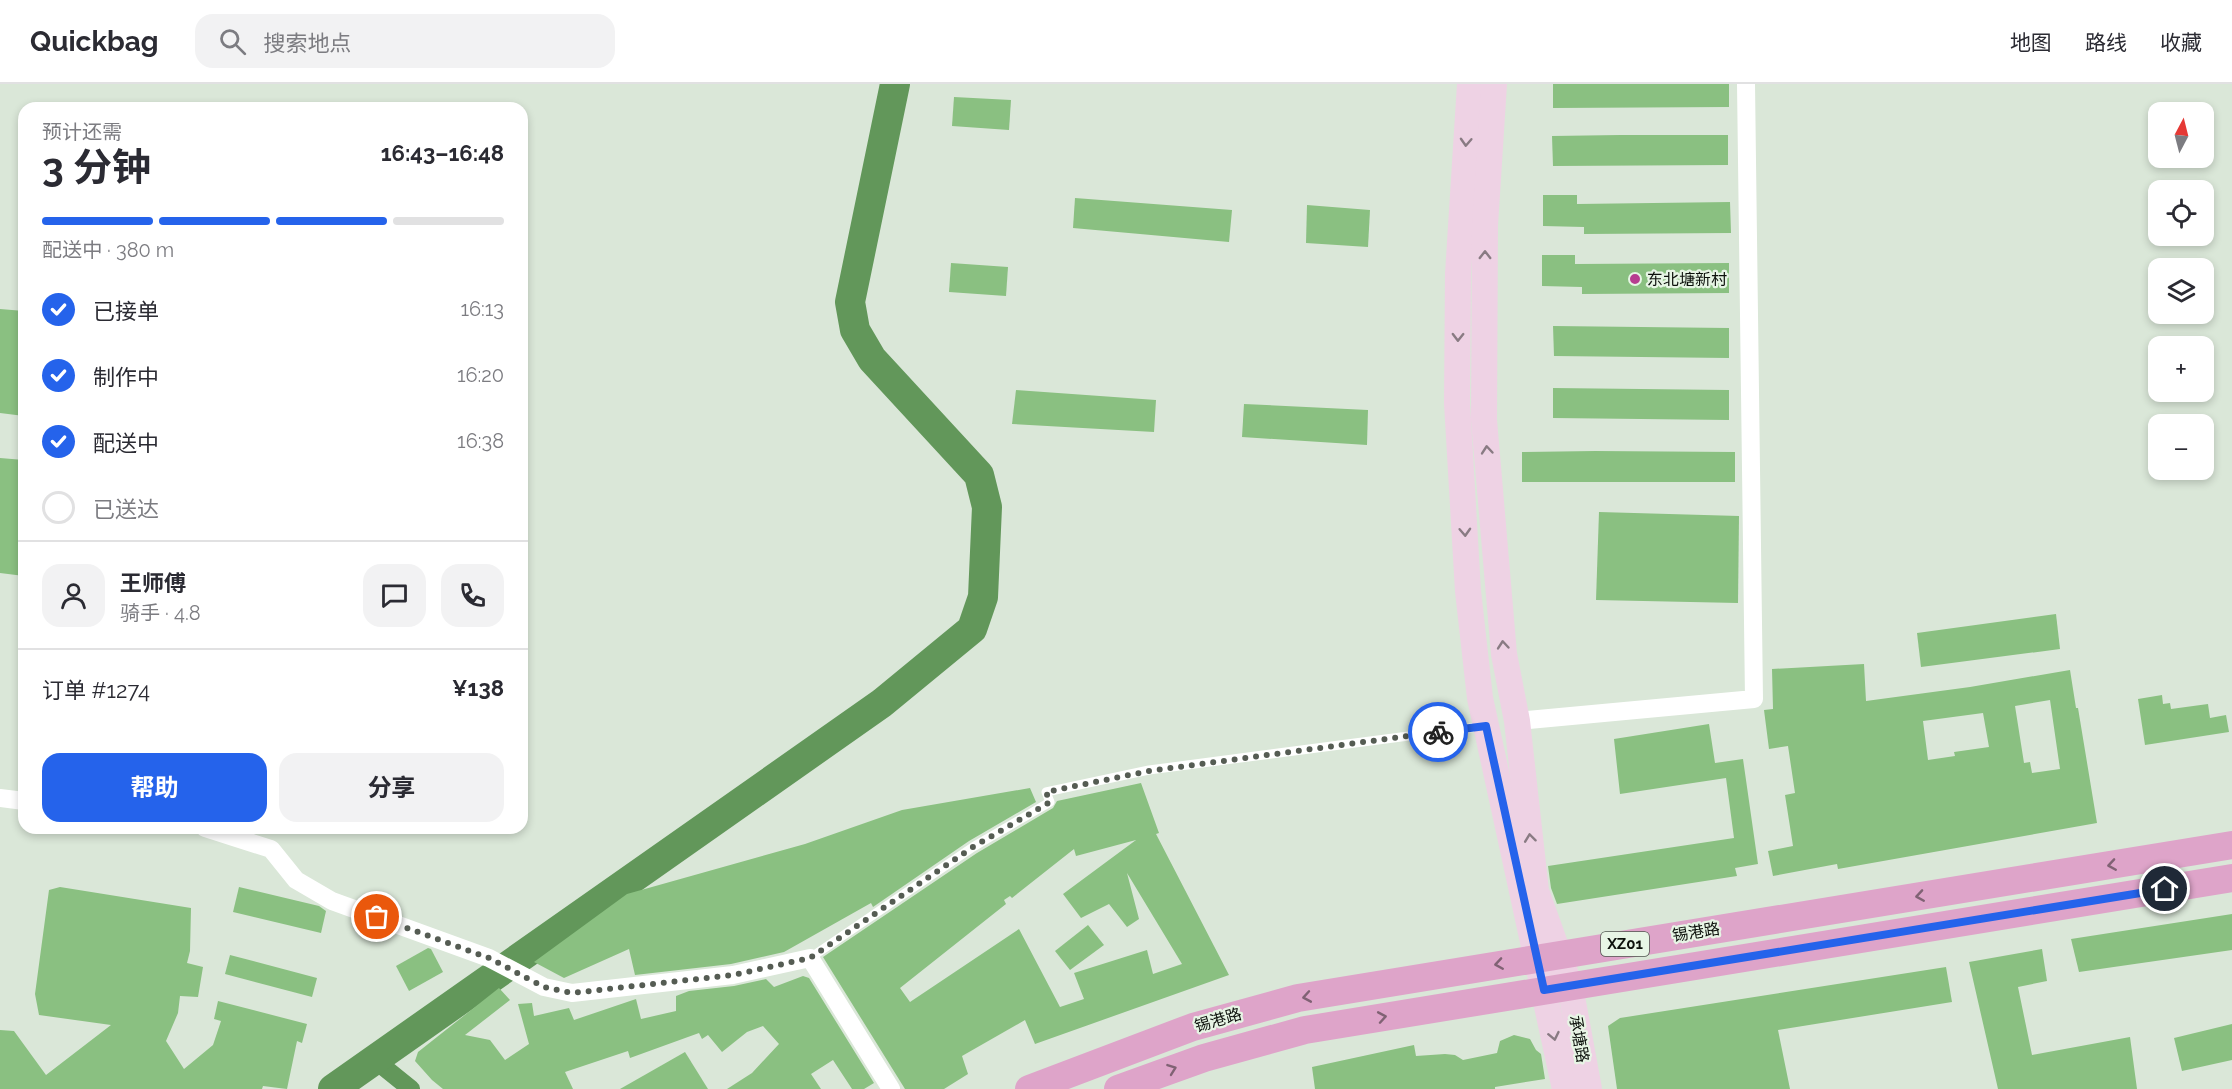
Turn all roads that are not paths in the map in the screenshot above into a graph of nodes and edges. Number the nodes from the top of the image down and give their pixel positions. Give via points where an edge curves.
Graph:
1 (1470, 84) edge
2 (1494, 84) edge
3 (1746, 84) edge
4 (1517, 721) junction
5 (1486, 726) junction
6 (0, 798) edge
7 (18, 800) edge
8 (224, 834) edge
9 (2232, 845) edge
10 (2232, 878) edge
11 (1548, 957) junction
12 (810, 958) junction
13 (1557, 988) junction
14 (891, 1089) edge
15 (1029, 1089) edge
16 (1118, 1089) edge
17 (1565, 1089) edge
18 (1588, 1089) edge

1 -> 5 street via 1458,274 1457,404 1468,591
4 -> 2 street via 1504,654 1484,420 1485,225
3 - 4 street via 1754,699
11 -> 4 street via 1536,891
5 - 11 street
5 - 12 lane via 1149,771 1046,792 1050,802 973,847
6 - 7 street
8 - 12 street via 271,849 296,880 332,901 489,958 544,987 572,993 733,975
9 -> 11 main road, 锡港路 / XZ01
10 - 13 main road, 锡港路 / XZ01
11 - 13 street, 承塘路
11 -> 15 main road, 锡港路 / XZ01 via 1298,998 1194,1027
12 - 14 street
16 -> 13 main road, 锡港路 / XZ01 via 1204,1058 1305,1030
13 -> 17 street, 承塘路
13 - 18 street, 承塘路

